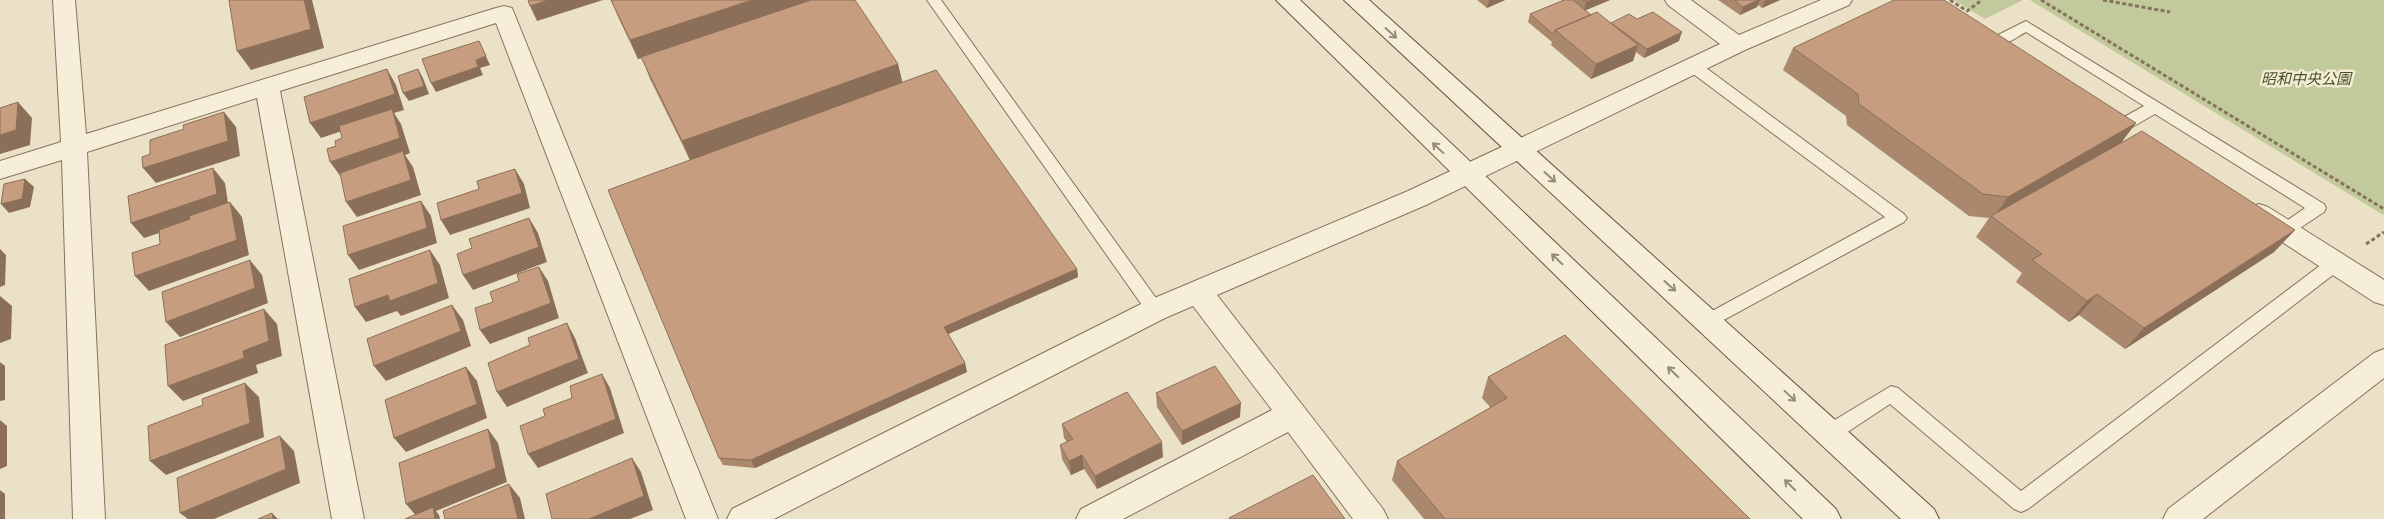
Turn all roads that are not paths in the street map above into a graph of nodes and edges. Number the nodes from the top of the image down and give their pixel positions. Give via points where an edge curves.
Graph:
1 (64, 0) edge
2 (934, 0) edge
3 (1286, 0) edge
4 (1355, 0) edge
5 (1676, 0) edge
6 (1841, 0) edge
7 (1970, 29) edge
8 (1993, 43) junction
9 (1738, 45) junction
10 (2017, 59) edge
11 (1693, 66) junction
12 (267, 87) junction
13 (2155, 107) junction
14 (2113, 121) joint
15 (2146, 142) edge
16 (74, 147) junction
17 (1520, 149) junction
18 (0, 170) edge
19 (1467, 174) junction
20 (2236, 199) edge
21 (2285, 230) junction
22 (2336, 263) junction
23 (1198, 291) junction
24 (2384, 294) edge
25 (1156, 310) junction
26 (1709, 322) junction
27 (2384, 361) edge
28 (1291, 415) junction
29 (1830, 433) junction
30 (89, 519) edge
31 (348, 519) edge
32 (702, 519) edge
33 (743, 519) edge
34 (1092, 519) edge
35 (1372, 519) edge
36 (1825, 519) edge
37 (1923, 519) edge
38 (2178, 519) edge

1 - 16 street
2 - 25 lane
19 -> 3 street
4 -> 17 street
5 - 9 street
6 - 9 street
7 - 8 street
8 - 10 street
8 - 13 lane via 2026,26
9 - 11 street
11 - 17 street
11 - 26 lane via 1898,218
12 - 16 street
12 - 31 street
12 - 32 street via 504,13
13 - 14 lane
13 - 21 lane via 2318,208
14 - 15 street
16 - 18 street
16 - 30 street
17 - 19 street
17 -> 26 street
19 - 23 street
36 -> 19 street
20 - 21 street
21 - 22 street
22 - 24 street
22 - 29 lane via 2021,503 1891,394
23 - 25 street
23 - 28 street
25 - 33 street
26 -> 29 street
27 - 38 street
28 - 34 street
28 - 35 street
29 - 37 street

